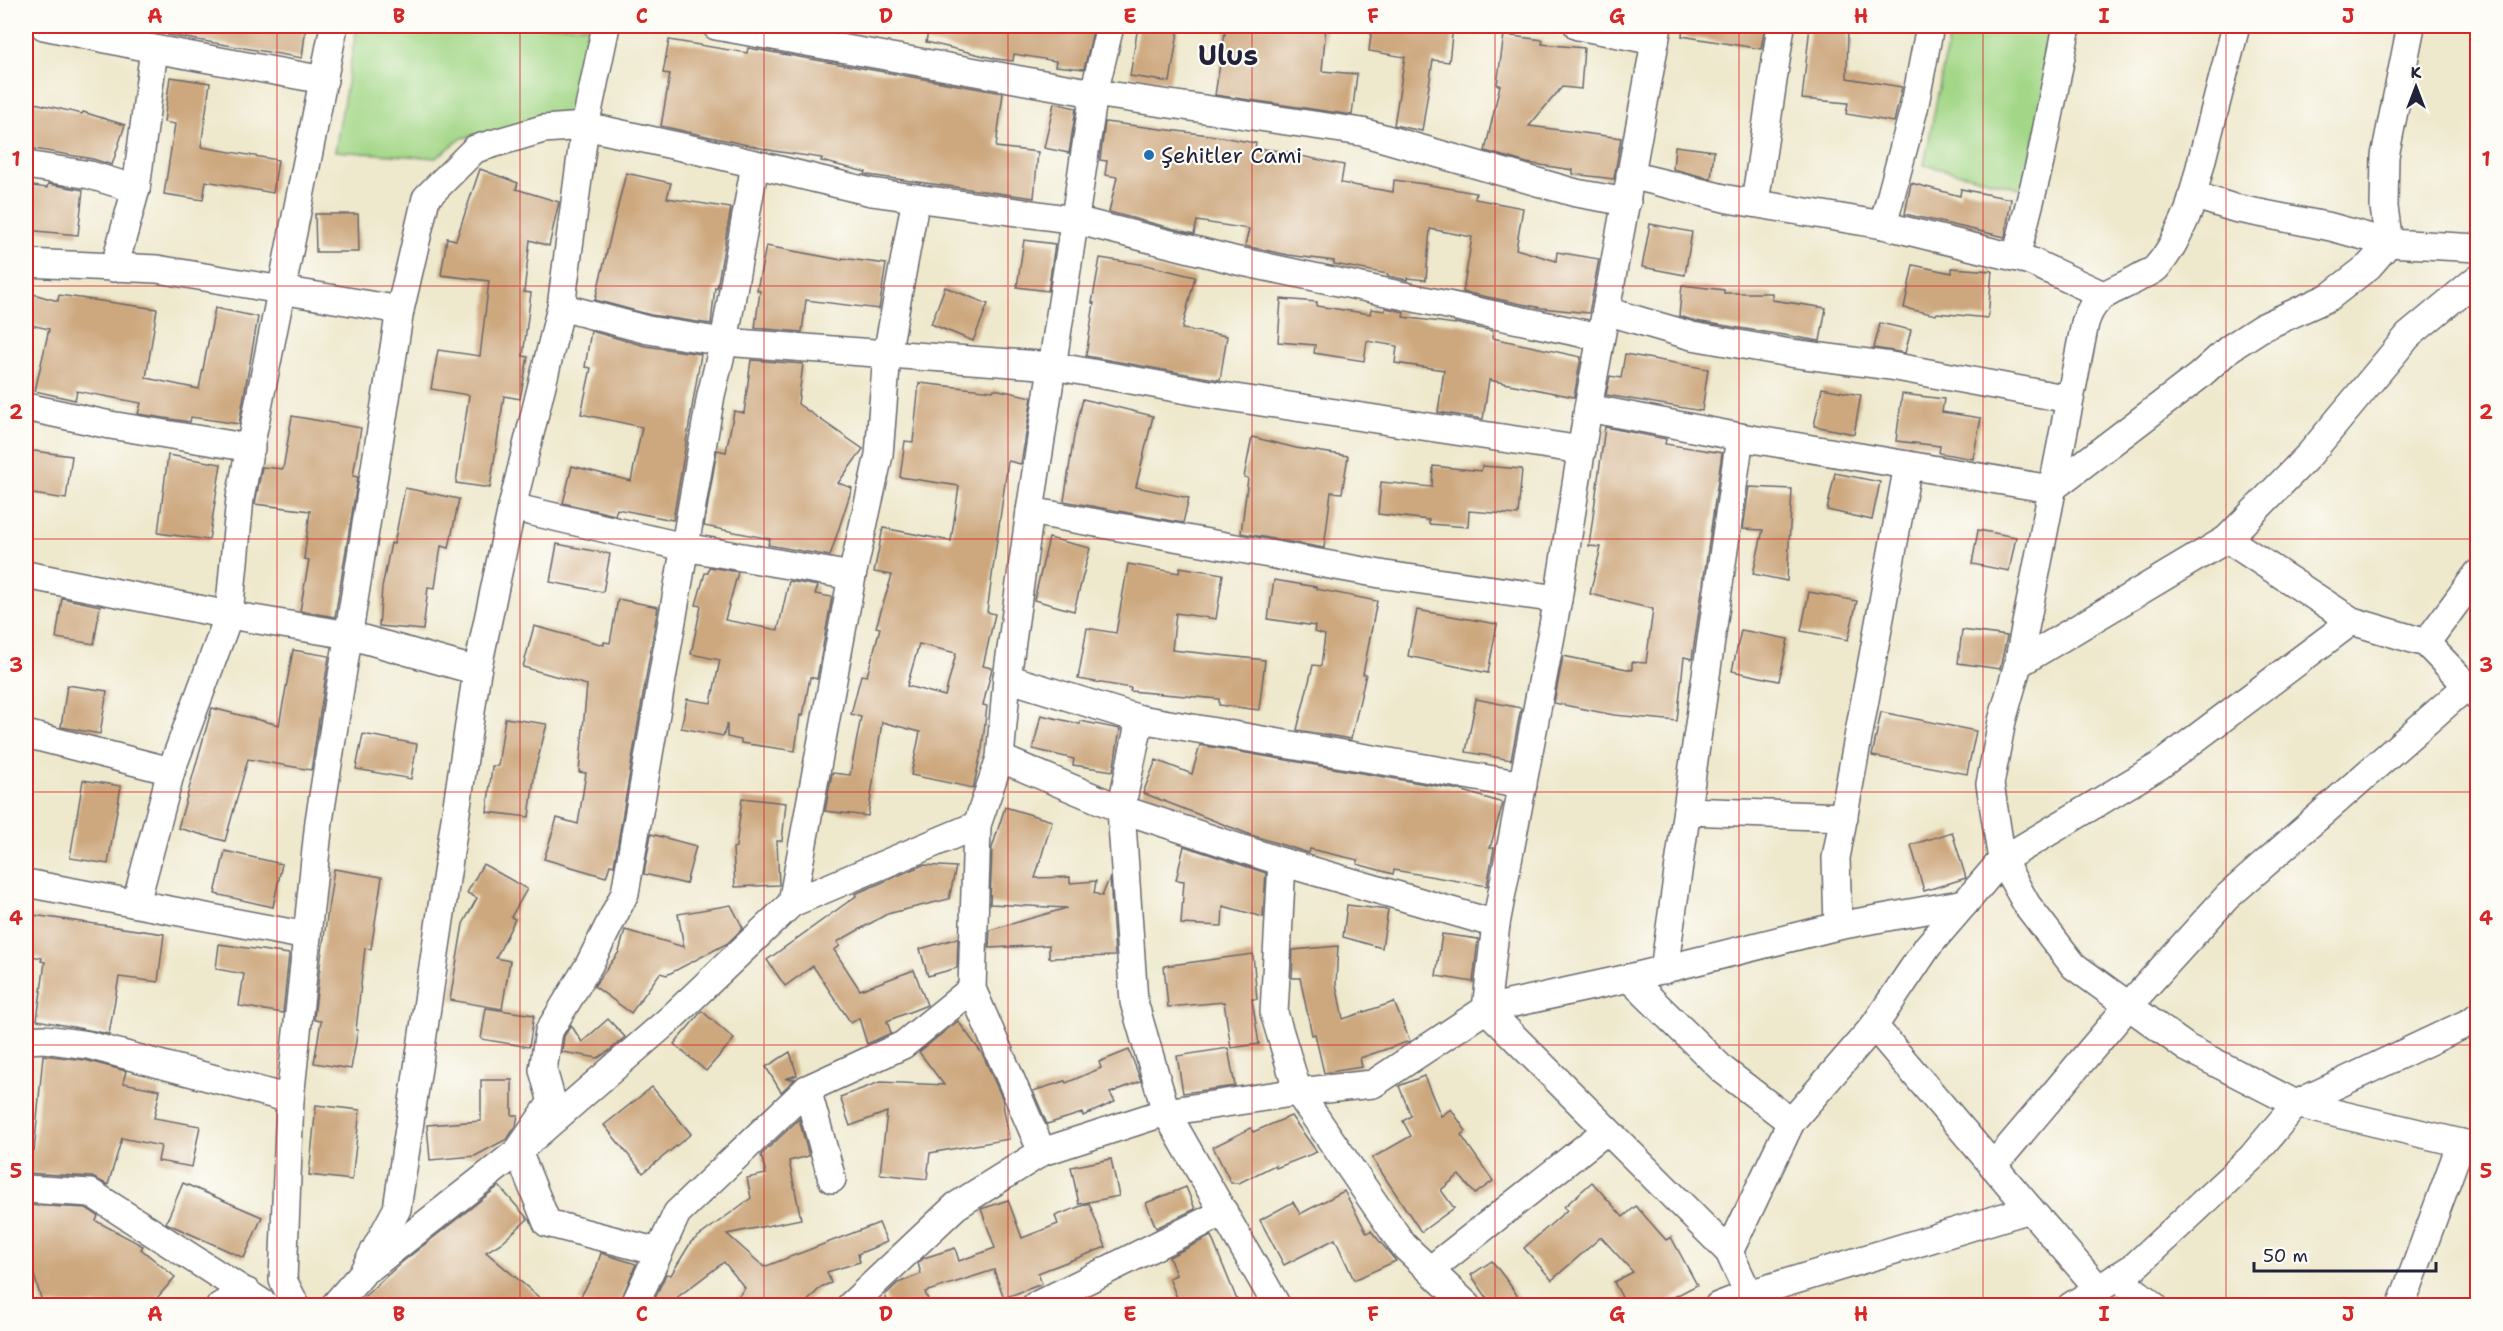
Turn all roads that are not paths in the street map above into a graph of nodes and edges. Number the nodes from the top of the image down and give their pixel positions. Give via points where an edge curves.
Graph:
1 (45, 26) edge
2 (334, 26) edge
3 (606, 26) edge
4 (716, 26) edge
5 (1110, 26) edge
6 (1578, 26) edge
7 (1781, 26) edge
8 (1930, 26) edge
9 (2067, 26) edge
10 (2236, 26) edge
11 (2411, 26) edge
12 (1656, 33) edge
13 (154, 49) junction
14 (324, 80) junction
15 (1095, 93) junction
16 (585, 126) junction
17 (755, 164) junction
18 (26, 165) edge
19 (1630, 175) junction
20 (136, 189) junction
21 (2193, 195) junction
22 (916, 198) junction
23 (1627, 202) junction
24 (1755, 203) junction
25 (1075, 220) junction
26 (1883, 225) junction
27 (2389, 243) junction
28 (2478, 248) edge
29 (2016, 257) junction
30 (26, 263) edge
31 (114, 268) junction
32 (2478, 278) edge
33 (282, 291) junction
34 (2103, 295) junction
35 (561, 307) junction
36 (400, 310) junction
37 (1606, 311) junction
38 (1600, 337) junction
39 (724, 342) junction
40 (887, 354) junction
41 (1053, 366) junction
42 (2069, 399) junction
43 (26, 407) edge
44 (1588, 408) junction
45 (1740, 437) junction
46 (251, 448) junction
47 (1582, 450) junction
48 (1908, 465) junction
49 (2051, 489) junction
50 (512, 507) junction
51 (1030, 512) junction
52 (2227, 539) junction
53 (684, 547) junction
54 (2478, 573) edge
55 (26, 575) edge
56 (852, 576) junction
57 (1558, 599) junction
58 (229, 615) junction
59 (2352, 621) junction
60 (349, 635) junction
61 (2426, 643) junction
62 (2018, 664) junction
63 (477, 671) junction
64 (1007, 678) junction
65 (2472, 691) edge
66 (1140, 719) junction
67 (26, 734) edge
68 (1000, 758) junction
69 (171, 771) junction
70 (1523, 785) junction
71 (1121, 809) junction
72 (1687, 811) junction
73 (1844, 817) junction
74 (977, 825) junction
75 (2002, 860) junction
76 (1282, 862) junction
77 (26, 883) edge
78 (136, 903) junction
79 (792, 903) junction
80 (1965, 903) junction
81 (1496, 924) junction
82 (1838, 926) junction
83 (307, 936) junction
84 (1664, 970) junction
85 (1629, 978) junction
86 (972, 989) junction
87 (2129, 1005) junction
88 (1486, 1009) junction
89 (2478, 1016) edge
90 (1874, 1026) junction
91 (26, 1040) edge
92 (807, 1089) junction
93 (1298, 1092) junction
94 (290, 1098) junction
95 (2296, 1104) junction
96 (1166, 1112) junction
97 (1791, 1122) junction
98 (1606, 1131) junction
99 (2469, 1145) edge
100 (518, 1151) junction
101 (1042, 1152) junction
102 (1993, 1166) junction
103 (832, 1179) dead end
104 (26, 1189) edge
105 (2030, 1209) junction
106 (1224, 1212) junction
107 (659, 1252) junction
108 (1729, 1252) junction
109 (1430, 1270) junction
110 (362, 1274) junction
111 (2108, 1283) junction
112 (257, 1299) edge
113 (1752, 1300) edge
114 (220, 1305) edge
115 (296, 1305) edge
116 (334, 1305) edge
117 (634, 1305) edge
118 (850, 1305) edge
119 (1035, 1305) edge
120 (1277, 1305) edge
121 (1468, 1305) edge
122 (1718, 1305) edge
123 (2071, 1305) edge
124 (2154, 1305) edge
125 (2401, 1305) edge

1 - 13 street
2 - 14 street
3 - 16 street
4 - 15 street
5 - 15 street
6 - 12 street
7 - 24 street
8 - 26 street via 1914,109
9 - 29 street
10 - 21 street
11 - 27 street via 2385,156 2384,207
12 - 19 street
13 - 14 street
13 - 20 street
14 - 33 street
15 - 23 street via 1362,132 1576,193
15 - 25 street
16 - 17 street
16 - 35 street
16 - 36 street via 543,129 475,149 426,198
17 - 22 street via 871,192
17 - 39 street
18 - 20 street via 90,175
19 - 23 street
19 - 24 street
20 - 31 street
21 - 27 street
21 - 34 street via 2176,238 2155,268
22 - 25 street
22 - 40 street
23 - 37 street
24 - 26 street
25 - 38 street via 1238,261
25 - 41 street
26 - 29 street
27 - 28 street
27 - 49 street via 2369,266 2329,297 2261,328 2230,348
29 - 34 street
30 - 31 street
31 - 33 street via 157,269
32 - 52 street via 2408,336 2310,454
33 - 36 street
33 - 46 street
34 - 42 street via 2090,307
35 - 39 street via 648,330
35 - 50 street
36 - 60 street
37 - 38 street
37 - 42 street via 1692,336 1891,366
38 - 44 street
39 - 40 street
39 - 53 street
40 - 41 street
40 - 56 street via 879,455
41 - 47 street via 1215,395
41 - 51 street
42 - 49 street
43 - 46 street
44 - 45 street
44 - 47 street
45 - 48 street
45 - 72 street
46 - 58 street via 240,498
47 - 57 street
48 - 49 street
48 - 73 street
49 - 62 street
50 - 53 street
50 - 63 street
51 - 57 street via 1386,575
51 - 64 street
52 - 59 street
52 - 62 street
53 - 56 street
53 - 100 street via 625,892 589,965 549,1031 543,1070 552,1102
54 - 61 street
55 - 58 street
56 - 79 street
57 - 70 street
58 - 60 street
58 - 69 street
59 - 61 street
59 - 75 street via 2159,766
60 - 63 street
60 - 83 street via 319,821
61 - 65 street
62 - 75 street via 1990,784
63 - 110 street via 397,1209
64 - 66 street
64 - 68 street
65 - 87 street via 2227,897
66 - 70 street
66 - 71 street
67 - 69 street
68 - 71 street
68 - 74 street
69 - 78 street
70 - 81 street
71 - 76 street
71 - 96 street via 1134,1002
72 - 73 street
72 - 84 street
73 - 82 street via 1836,858
74 - 79 street
74 - 86 street
75 - 80 street
75 - 87 street via 2026,905 2074,966
76 - 81 street
76 - 93 street via 1274,1013
77 - 78 street
78 - 83 street
79 - 100 street via 670,1019
80 - 82 street
80 - 90 street via 1928,946
81 - 88 street
82 - 84 street
83 - 94 street
84 - 85 street
85 - 88 street
85 - 97 street via 1723,1070
86 - 92 street via 903,1045
86 - 101 street
87 - 95 street via 2187,1047
87 - 102 street
88 - 93 street via 1373,1084
88 - 98 street
89 - 95 street
90 - 97 street
90 - 102 street
91 - 94 street via 88,1045
92 - 103 street
92 - 107 street via 677,1213
93 - 96 street
93 - 109 street via 1403,1245
94 - 115 street via 283,1280
95 - 99 street
95 - 111 street via 2251,1158 2135,1266
96 - 101 street
96 - 106 street
97 - 108 street
98 - 108 street
98 - 109 street
99 - 125 street
100 - 107 street via 546,1223
100 - 110 street
101 - 118 street via 956,1206
102 - 105 street
104 - 112 street via 91,1193
105 - 111 street
105 - 113 street
106 - 119 street
106 - 120 street
107 - 117 street
108 - 113 street
109 - 121 street
110 - 116 street
111 - 123 street
111 - 124 street
112 - 114 street
113 - 122 street

